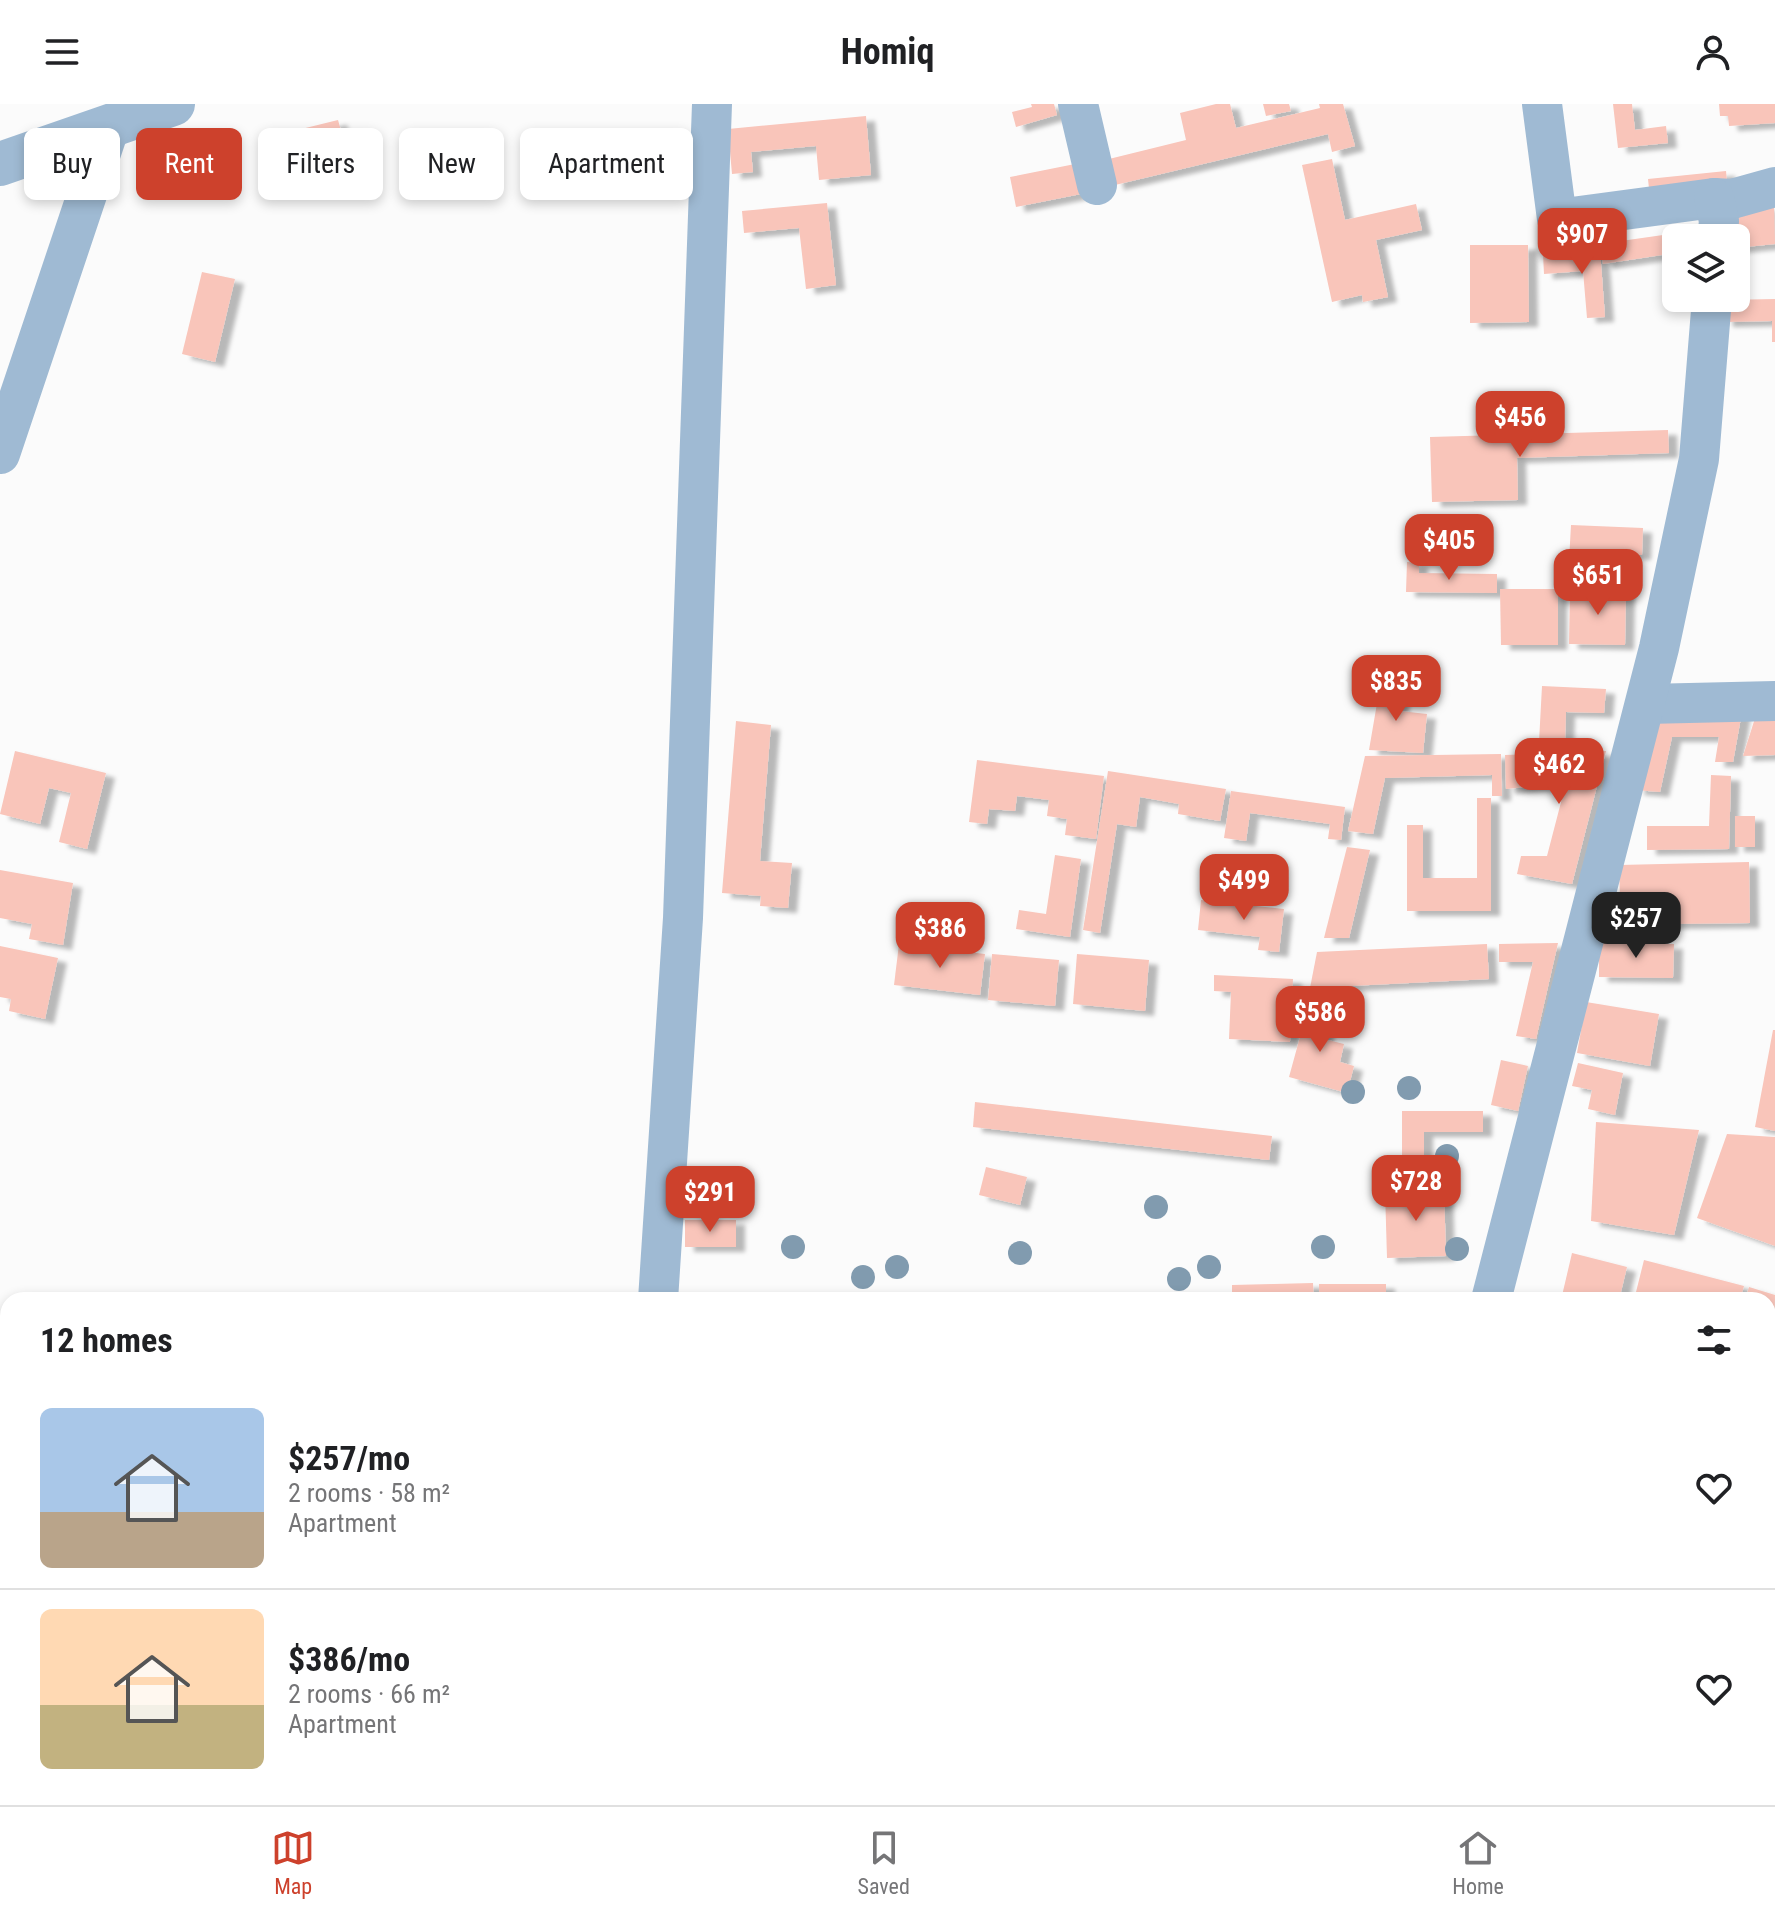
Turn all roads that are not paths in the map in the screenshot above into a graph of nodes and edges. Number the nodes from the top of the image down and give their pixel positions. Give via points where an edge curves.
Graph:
1 (712, 104) edge
2 (1078, 104) edge
3 (1542, 104) edge
4 (166, 105) edge
5 (110, 126) junction
6 (0, 164) edge
7 (1097, 185) dead end
8 (1775, 187) edge
9 (1714, 198) junction
10 (1719, 224) edge
11 (1711, 312) edge
12 (0, 454) edge
13 (1775, 701) edge
14 (1646, 704) junction
15 (659, 1292) edge
16 (1493, 1292) edge

1 - 15 street via 683,918
2 - 7 street
3 - 9 street via 1557,219
4 - 5 street
5 - 6 street
5 - 12 street
8 - 9 street via 1732,199
9 - 10 street
11 - 14 street via 1699,459
13 - 14 street
14 - 16 street

